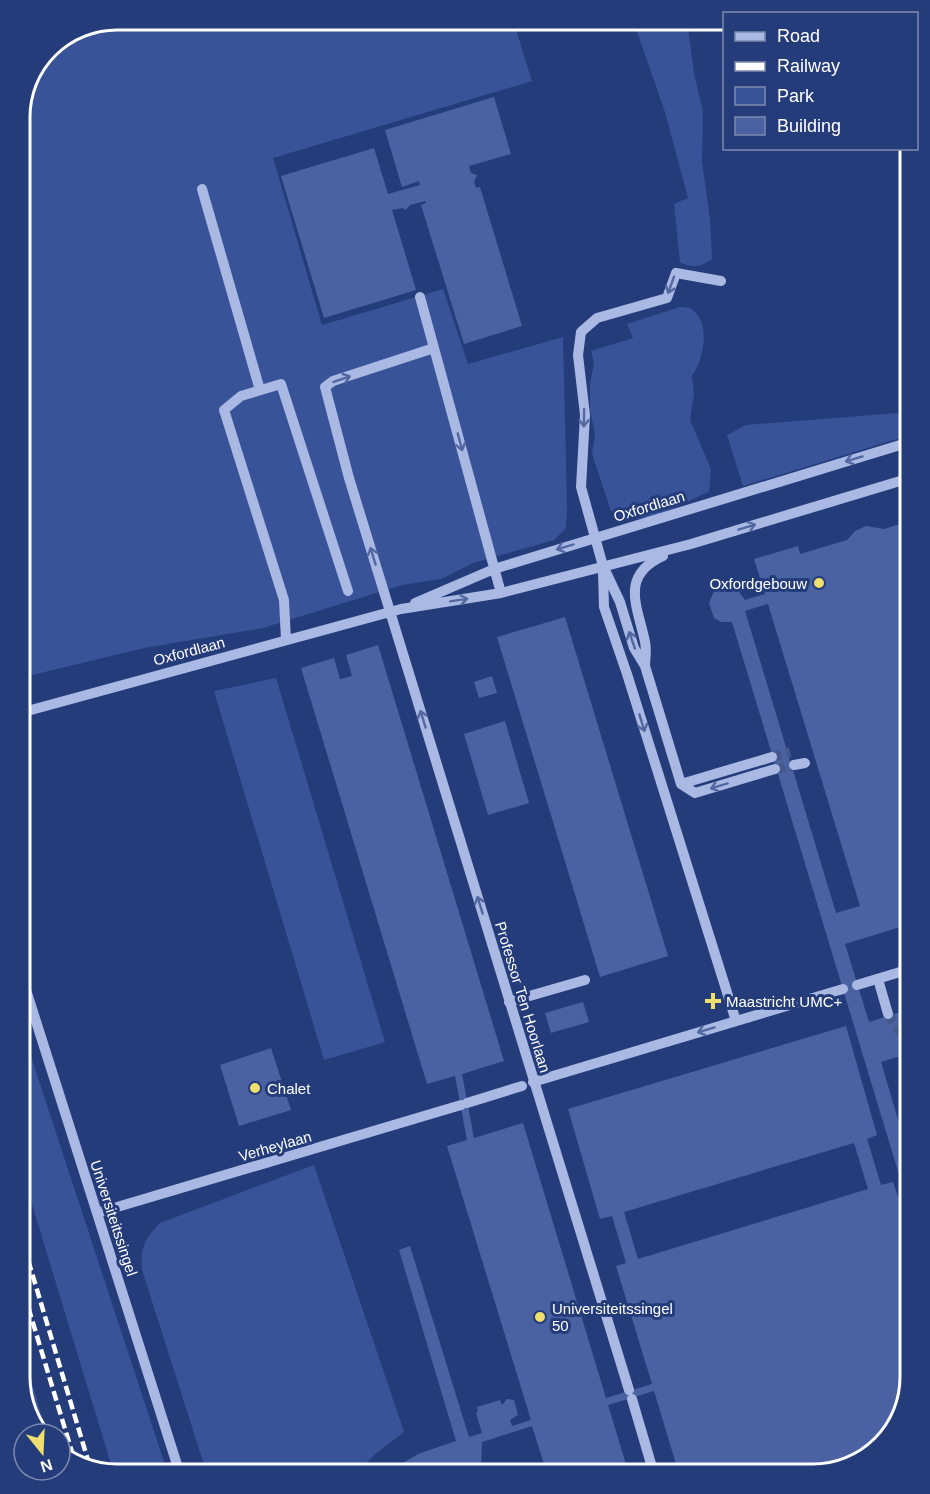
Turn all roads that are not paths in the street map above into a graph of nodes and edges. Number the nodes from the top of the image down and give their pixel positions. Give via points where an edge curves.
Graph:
1 (202, 189) dead end
2 (721, 281) dead end
3 (420, 297) dead end
4 (434, 348) junction
5 (260, 390) junction
6 (900, 445) edge
7 (900, 481) edge
8 (595, 538) junction
9 (691, 544) junction
10 (603, 566) junction
11 (494, 569) junction
12 (348, 591) dead end
13 (501, 593) junction
14 (396, 611) junction
15 (286, 640) junction
16 (645, 666) junction
17 (30, 710) edge
18 (772, 757) tunnel mouth
19 (775, 769) tunnel mouth
20 (681, 784) junction
21 (900, 972) edge
22 (878, 979) junction
23 (585, 980) dead end
24 (857, 985) dead end
25 (843, 989) dead end
26 (509, 1002) junction
27 (30, 1003) edge
28 (888, 1014) tunnel mouth
29 (736, 1021) junction
30 (533, 1082) junction
31 (522, 1086) dead end
32 (97, 1214) junction
33 (177, 1464) edge
34 (651, 1464) edge

1 - 5 street
2 -> 8 street via 676,273 666,298 597,318 581,332 577,343 585,415 581,487
3 - 4 street
4 -> 11 street
14 -> 4 street, Professor Ten Hoorlaan via 349,478 325,387
5 - 12 street via 281,384
5 - 15 street via 241,396 224,410 284,600
6 -> 8 street, Oxfordlaan
9 -> 7 street, Oxfordlaan
8 - 10 street
8 -> 11 street, Oxfordlaan
9 - 10 street, Oxfordlaan
9 - 16 street via 648,563 637,582 634,601 645,644
10 - 13 street, Oxfordlaan
16 -> 10 street via 634,648 620,602
10 -> 29 street via 604,607
11 - 13 street
11 - 14 street, Oxfordlaan
14 -> 13 street, Oxfordlaan
14 - 15 street, Oxfordlaan
26 -> 14 street, Professor Ten Hoorlaan
15 - 17 street, Oxfordlaan
16 - 20 street
18 - 20 street
19 -> 20 street via 695,793
21 - 22 street
22 - 24 street
22 - 28 street
23 - 26 street
25 - 29 street
26 - 30 street, Professor Ten Hoorlaan
27 - 32 street, Universiteitssingel
29 -> 30 street
30 - 34 street, Professor Ten Hoorlaan
31 - 32 street, Verheylaan
32 - 33 street, Universiteitssingel

